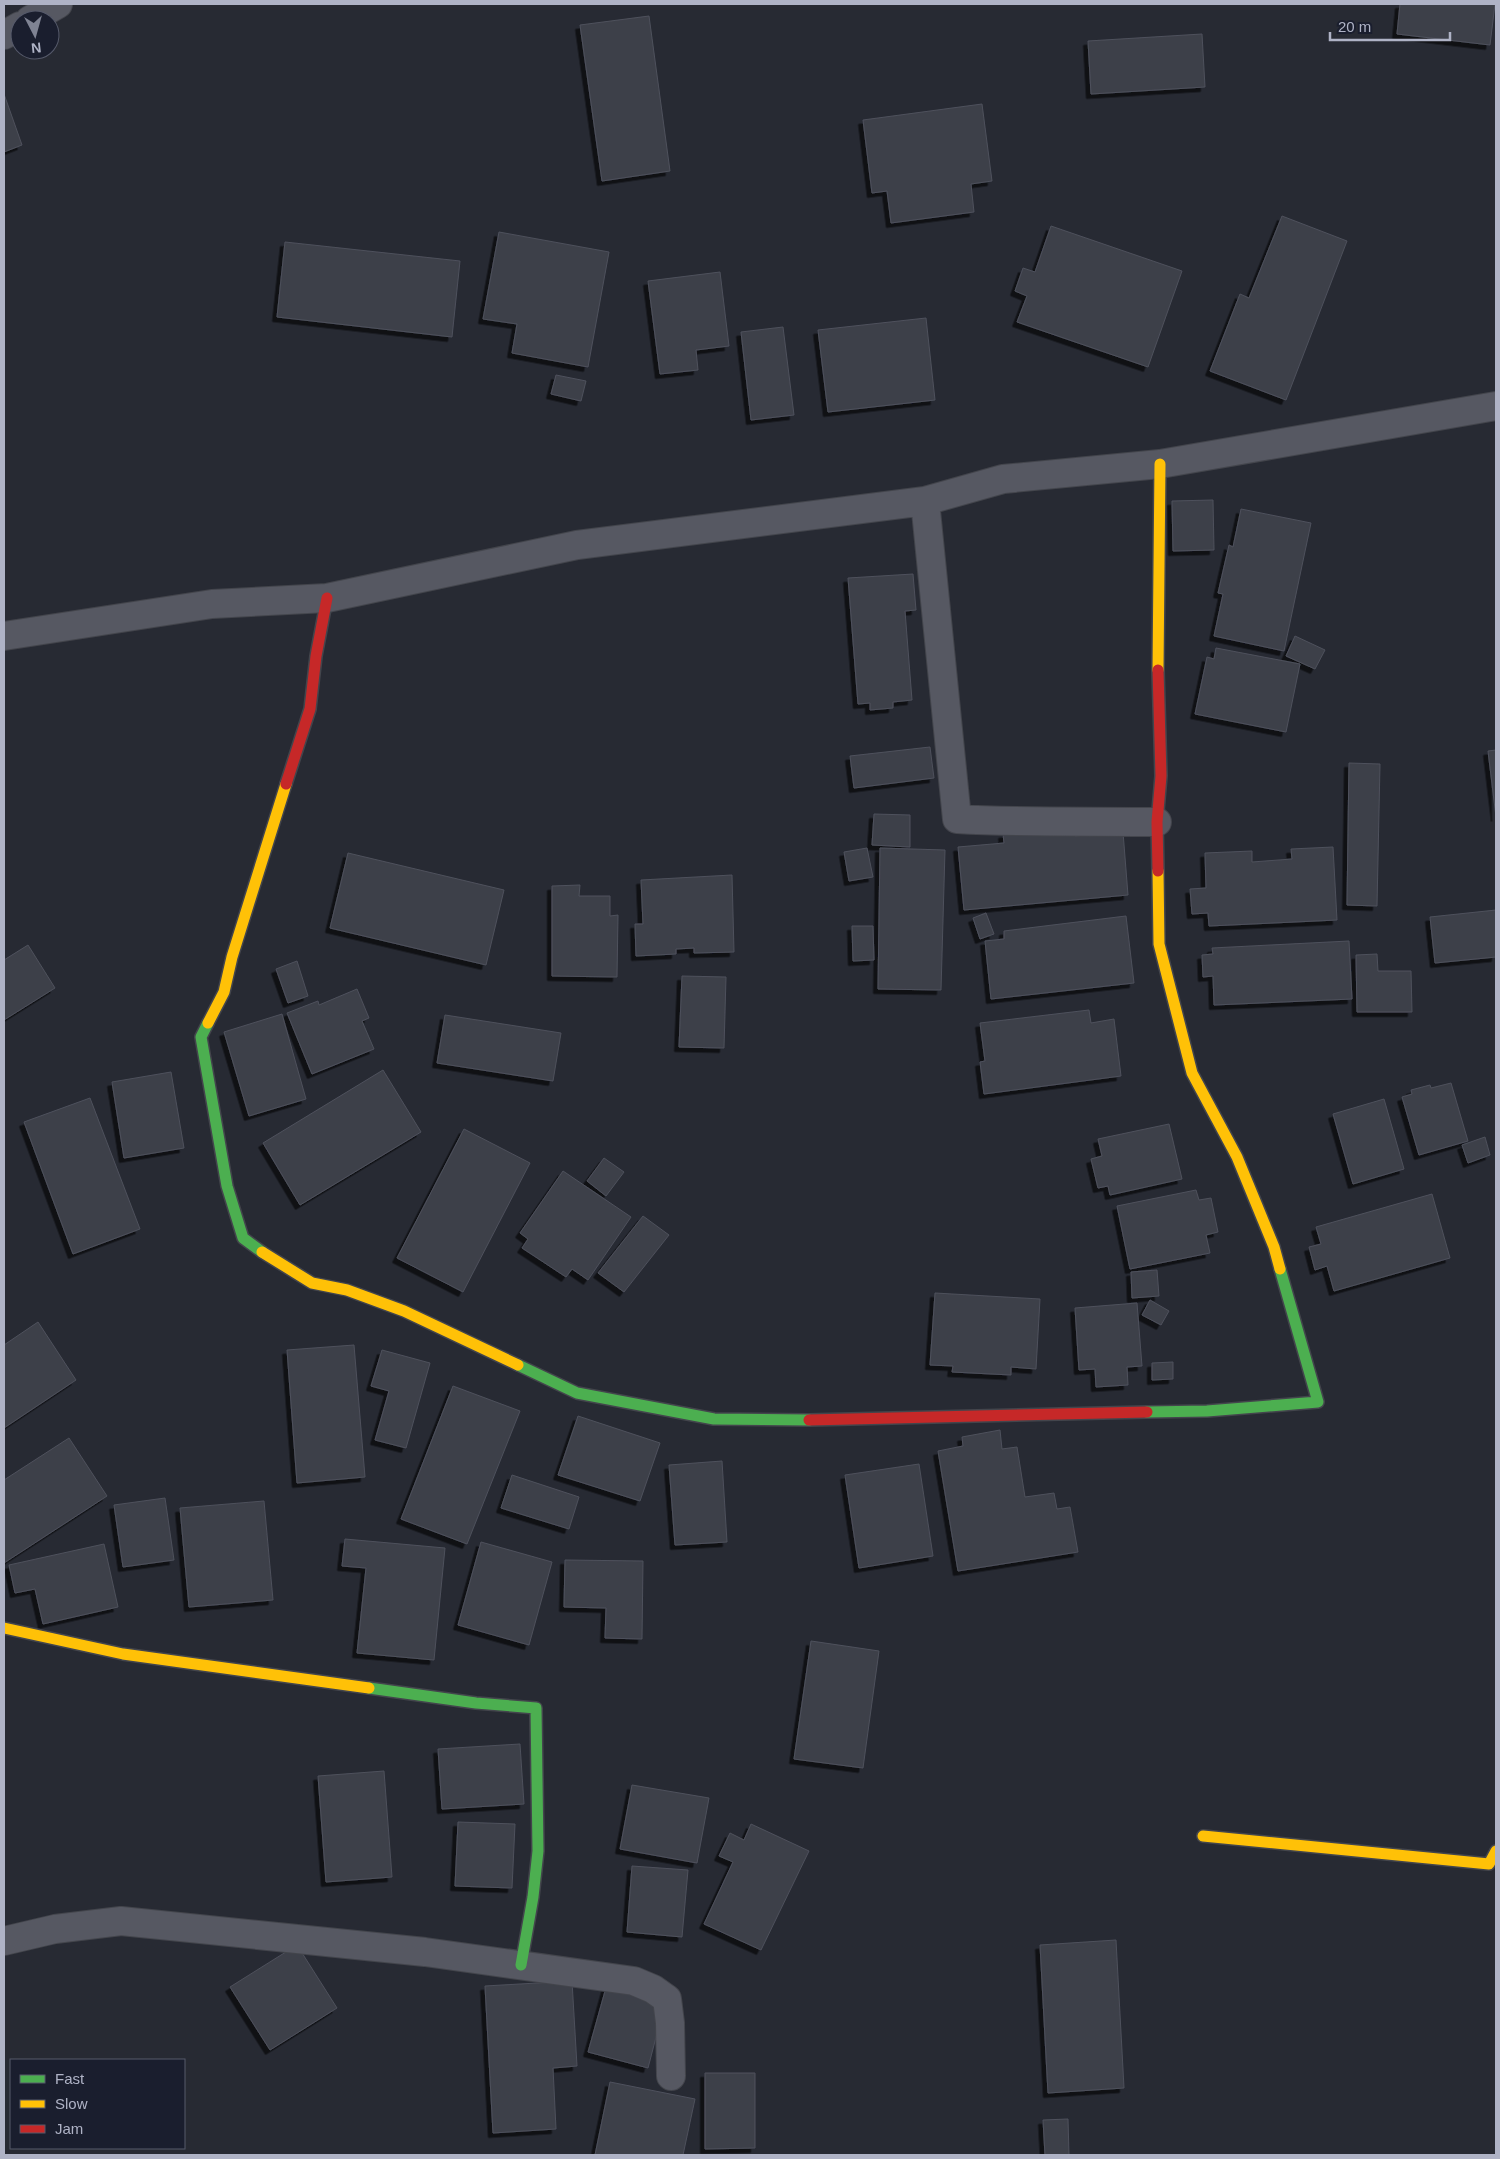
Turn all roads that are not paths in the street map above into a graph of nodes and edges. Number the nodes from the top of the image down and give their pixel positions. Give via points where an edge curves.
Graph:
1 (1496, 406) edge
2 (1160, 464) junction
3 (926, 501) junction
4 (327, 598) junction
5 (4, 636) edge
6 (1157, 822) junction
7 (4, 1628) edge
8 (1203, 1836) dead end
9 (1496, 1850) edge
10 (4, 1941) edge
11 (521, 1965) junction
12 (671, 2076) dead end

1 - 2 street
2 - 3 street via 1003,479
2 - 6 street via 1158,708 1161,776
3 - 4 street via 578,545
3 - 6 street via 957,819
4 - 5 street via 212,604
4 - 6 street via 310,709 232,957 224,992 201,1037 227,1186 243,1238 270,1259 312,1283 347,1290 404,1310 577,1393 723,1420 1207,1411 1318,1402 1274,1247 1237,1157 1192,1073 1159,944
7 - 11 street via 123,1654 476,1703 536,1708 538,1851
8 - 9 street via 1489,1864
10 - 11 street via 55,1929 121,1921
11 - 12 street via 634,1981 666,1999

